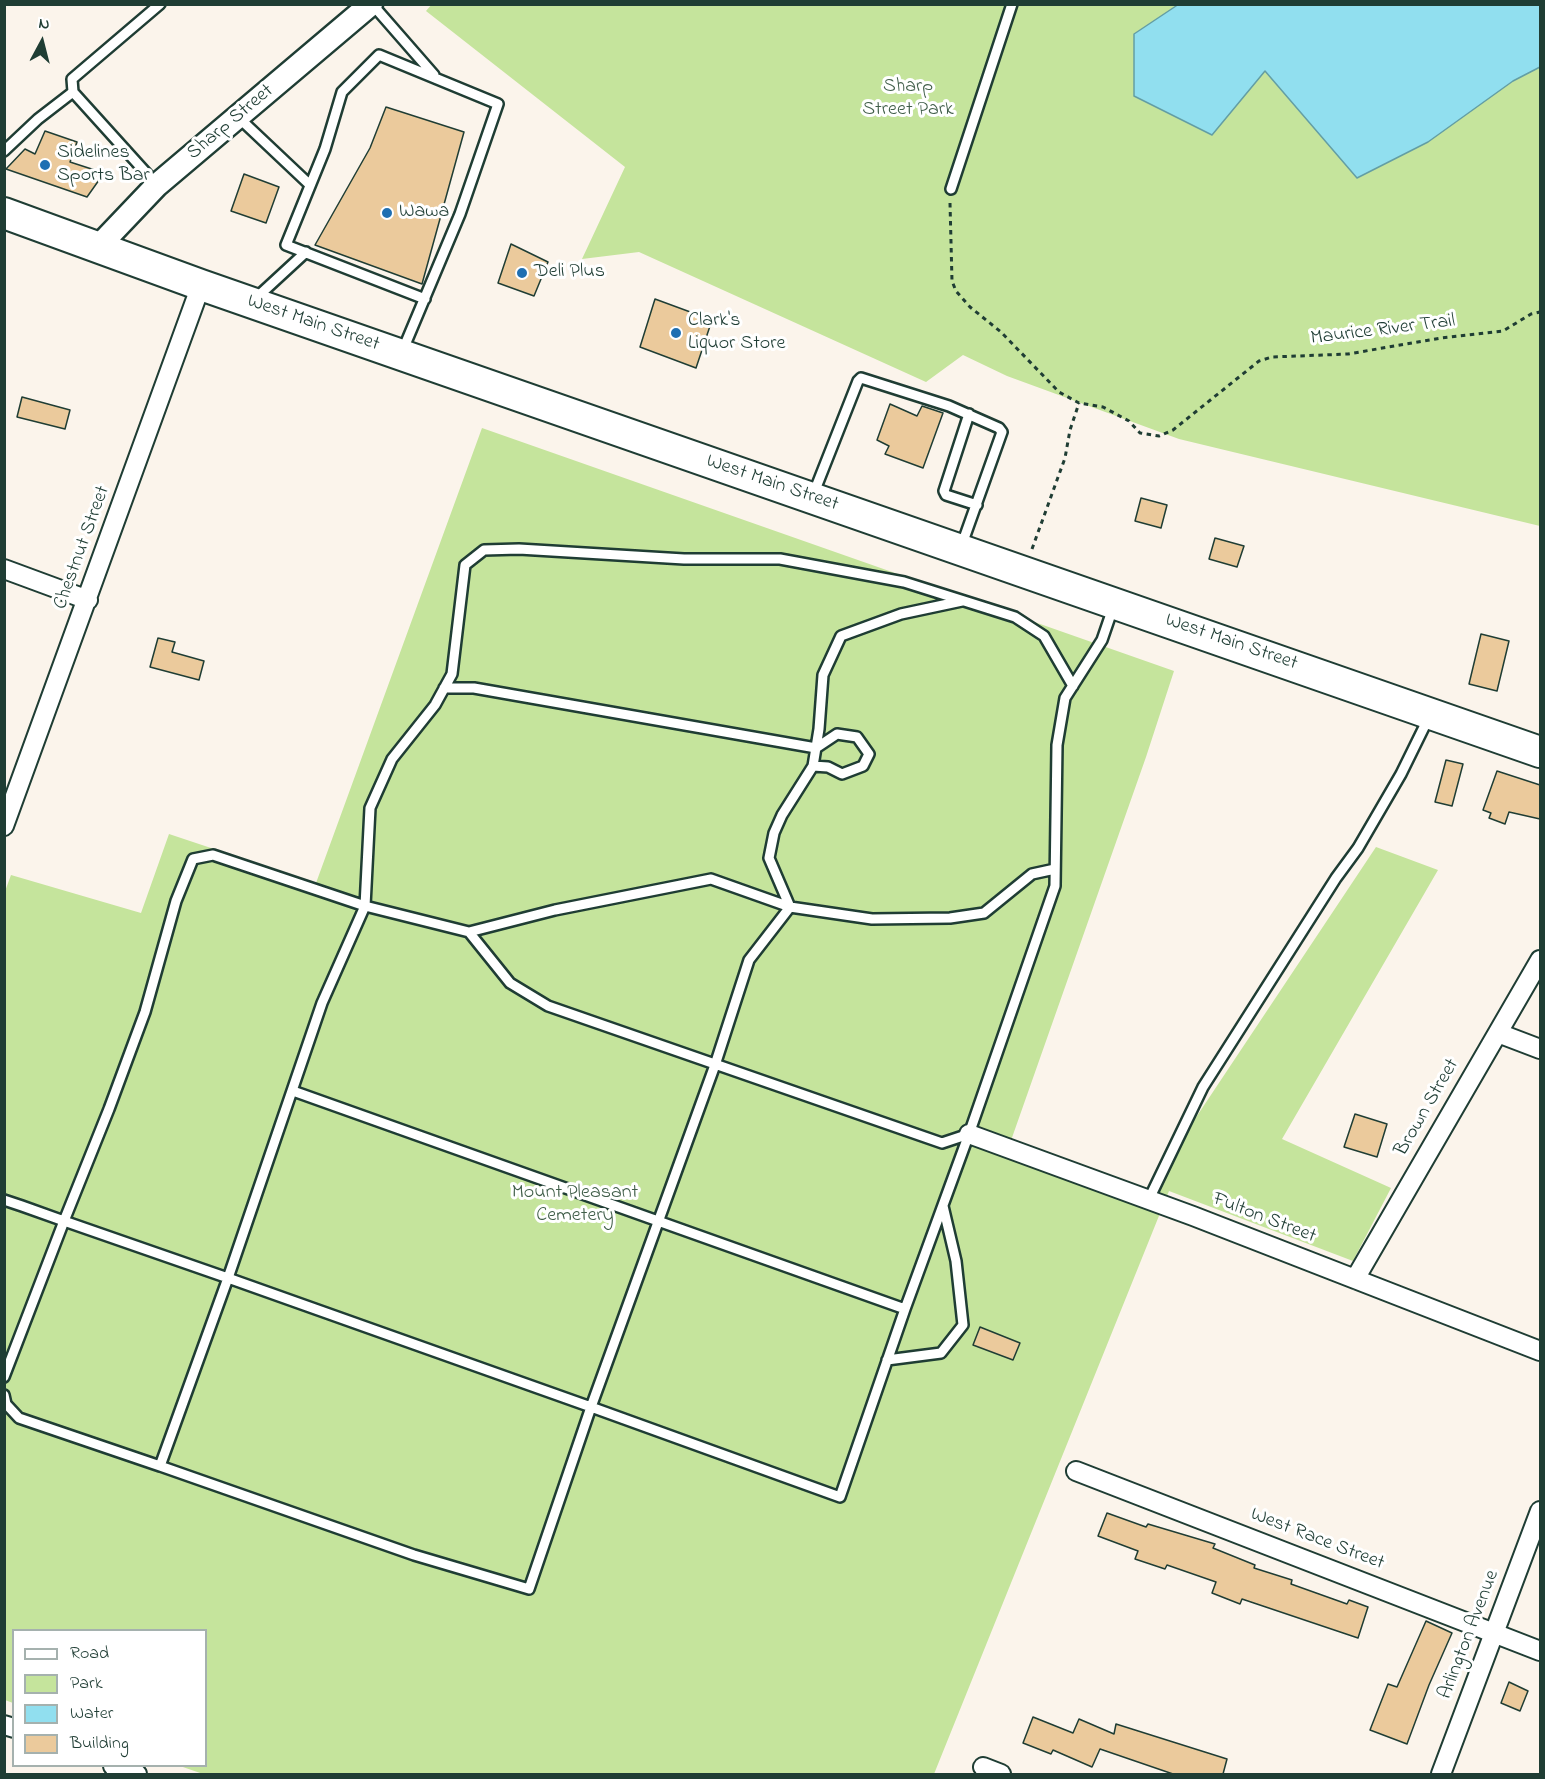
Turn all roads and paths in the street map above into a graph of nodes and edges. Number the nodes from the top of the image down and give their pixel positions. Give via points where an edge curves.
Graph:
1 (160, 4) edge
2 (372, 4) edge
3 (1012, 4) edge
4 (436, 77) junction
5 (73, 92) junction
6 (238, 117) junction
7 (4, 151) edge
8 (157, 185) junction
9 (310, 185) junction
10 (951, 189) dead end
11 (949, 211) dead end
12 (4, 213) edge
13 (98, 247) junction
14 (306, 252) junction
15 (201, 285) junction
16 (425, 299) junction
17 (251, 302) junction
18 (1540, 312) edge
19 (401, 354) junction
20 (1079, 403) junction
21 (969, 414) junction
22 (812, 498) junction
23 (977, 505) junction
24 (961, 549) junction
25 (4, 569) edge
26 (1024, 572) junction
27 (88, 600) junction
28 (966, 600) junction
29 (1115, 603) junction
30 (1073, 686) junction
31 (444, 688) junction
32 (1431, 713) junction
33 (816, 748) junction
34 (1540, 752) edge
35 (813, 765) junction
36 (4, 826) edge
37 (1055, 868) junction
38 (365, 906) junction
39 (790, 907) junction
40 (469, 932) junction
41 (1540, 960) edge
42 (1498, 1033) junction
43 (1540, 1049) edge
44 (715, 1065) junction
45 (293, 1091) junction
46 (969, 1134) junction
47 (1149, 1199) junction
48 (4, 1200) edge
49 (943, 1205) junction
50 (64, 1221) junction
51 (660, 1221) junction
52 (228, 1278) junction
53 (1355, 1279) junction
54 (905, 1309) junction
55 (1540, 1351) edge
56 (887, 1360) junction
57 (4, 1377) edge
58 (4, 1395) edge
59 (591, 1407) junction
60 (160, 1466) junction
61 (1077, 1471) dead end
62 (1540, 1511) edge
63 (1494, 1634) junction
64 (1540, 1651) edge
65 (116, 1767) edge
66 (982, 1767) dead end
67 (137, 1774) edge
68 (1001, 1774) edge
69 (1441, 1774) edge

1 - 5 lane via 72,79
2 - 4 lane
2 - 6 street, Sharp Street
3 - 10 lane
4 - 9 lane via 380,55 342,92
4 - 16 lane via 498,104
5 - 7 lane
5 - 8 lane
6 - 8 street, Sharp Street
6 - 9 lane
8 - 13 street, Sharp Street
9 - 14 lane via 286,245
11 - 20 path, Maurice River Trail via 952,281 956,291 1059,392
12 - 13 highway, West Main Street
13 - 15 highway, West Main Street
14 - 16 lane
14 - 17 lane
15 - 17 highway, West Main Street
15 - 27 street, Chestnut Street
16 - 19 lane
17 - 19 highway, West Main Street
18 - 20 path, Maurice River Trail via 1503,332 1348,354 1259,361 1173,430 1159,436 1140,433 1129,421 1102,406
19 - 22 highway, West Main Street
20 - 26 path via 1065,458
21 - 22 lane via 861,378
21 - 23 lane via 999,428 1001,436
21 - 23 lane via 944,491
22 - 24 highway, West Main Street
23 - 24 lane
24 - 26 highway, West Main Street
25 - 27 street
26 - 29 highway, West Main Street
27 - 36 street, Chestnut Street
28 - 30 lane via 1015,617 1044,636
28 - 31 lane via 904,582 780,559 484,550 465,565 452,674
28 - 33 lane via 901,614 841,636 823,675
29 - 30 lane via 1102,640
29 - 32 highway, West Main Street
30 - 37 lane via 1065,698 1057,745
31 - 33 lane via 474,688
31 - 38 lane via 392,759 370,808
32 - 34 highway, West Main Street
32 - 47 lane via 1358,849 1203,1087
33 - 35 lane
33 - 35 lane via 837,734 857,737 869,754 863,766 842,774
35 - 39 lane via 782,814 769,858
37 - 39 lane via 1032,874 984,913 950,918 872,919
37 - 46 lane via 1055,885
38 - 40 lane
38 - 45 lane via 322,1003
38 - 50 lane via 213,855 193,859 176,901 145,1012
39 - 40 lane via 711,879 555,910
39 - 44 lane via 749,960
40 - 44 lane via 510,983 548,1006
41 - 42 street, Brown Street
42 - 43 street
42 - 53 street, Brown Street
44 - 46 lane via 942,1143
44 - 51 lane
45 - 51 lane
45 - 52 lane
46 - 47 street, Fulton Street
46 - 49 lane
47 - 53 street, Fulton Street
48 - 50 lane
49 - 54 lane
49 - 56 lane via 956,1261 963,1325 942,1353
50 - 52 lane
50 - 57 lane
51 - 54 lane
51 - 59 lane
52 - 59 lane
52 - 60 lane
53 - 55 street, Fulton Street
54 - 56 lane
56 - 59 lane via 840,1497
58 - 60 lane via 6,1404 19,1418
59 - 60 lane via 529,1589 414,1555
61 - 63 street, West Race Street
62 - 63 street, Arlington Avenue
63 - 64 street, West Race Street
63 - 69 street, Arlington Avenue
65 - 67 street
66 - 68 street

